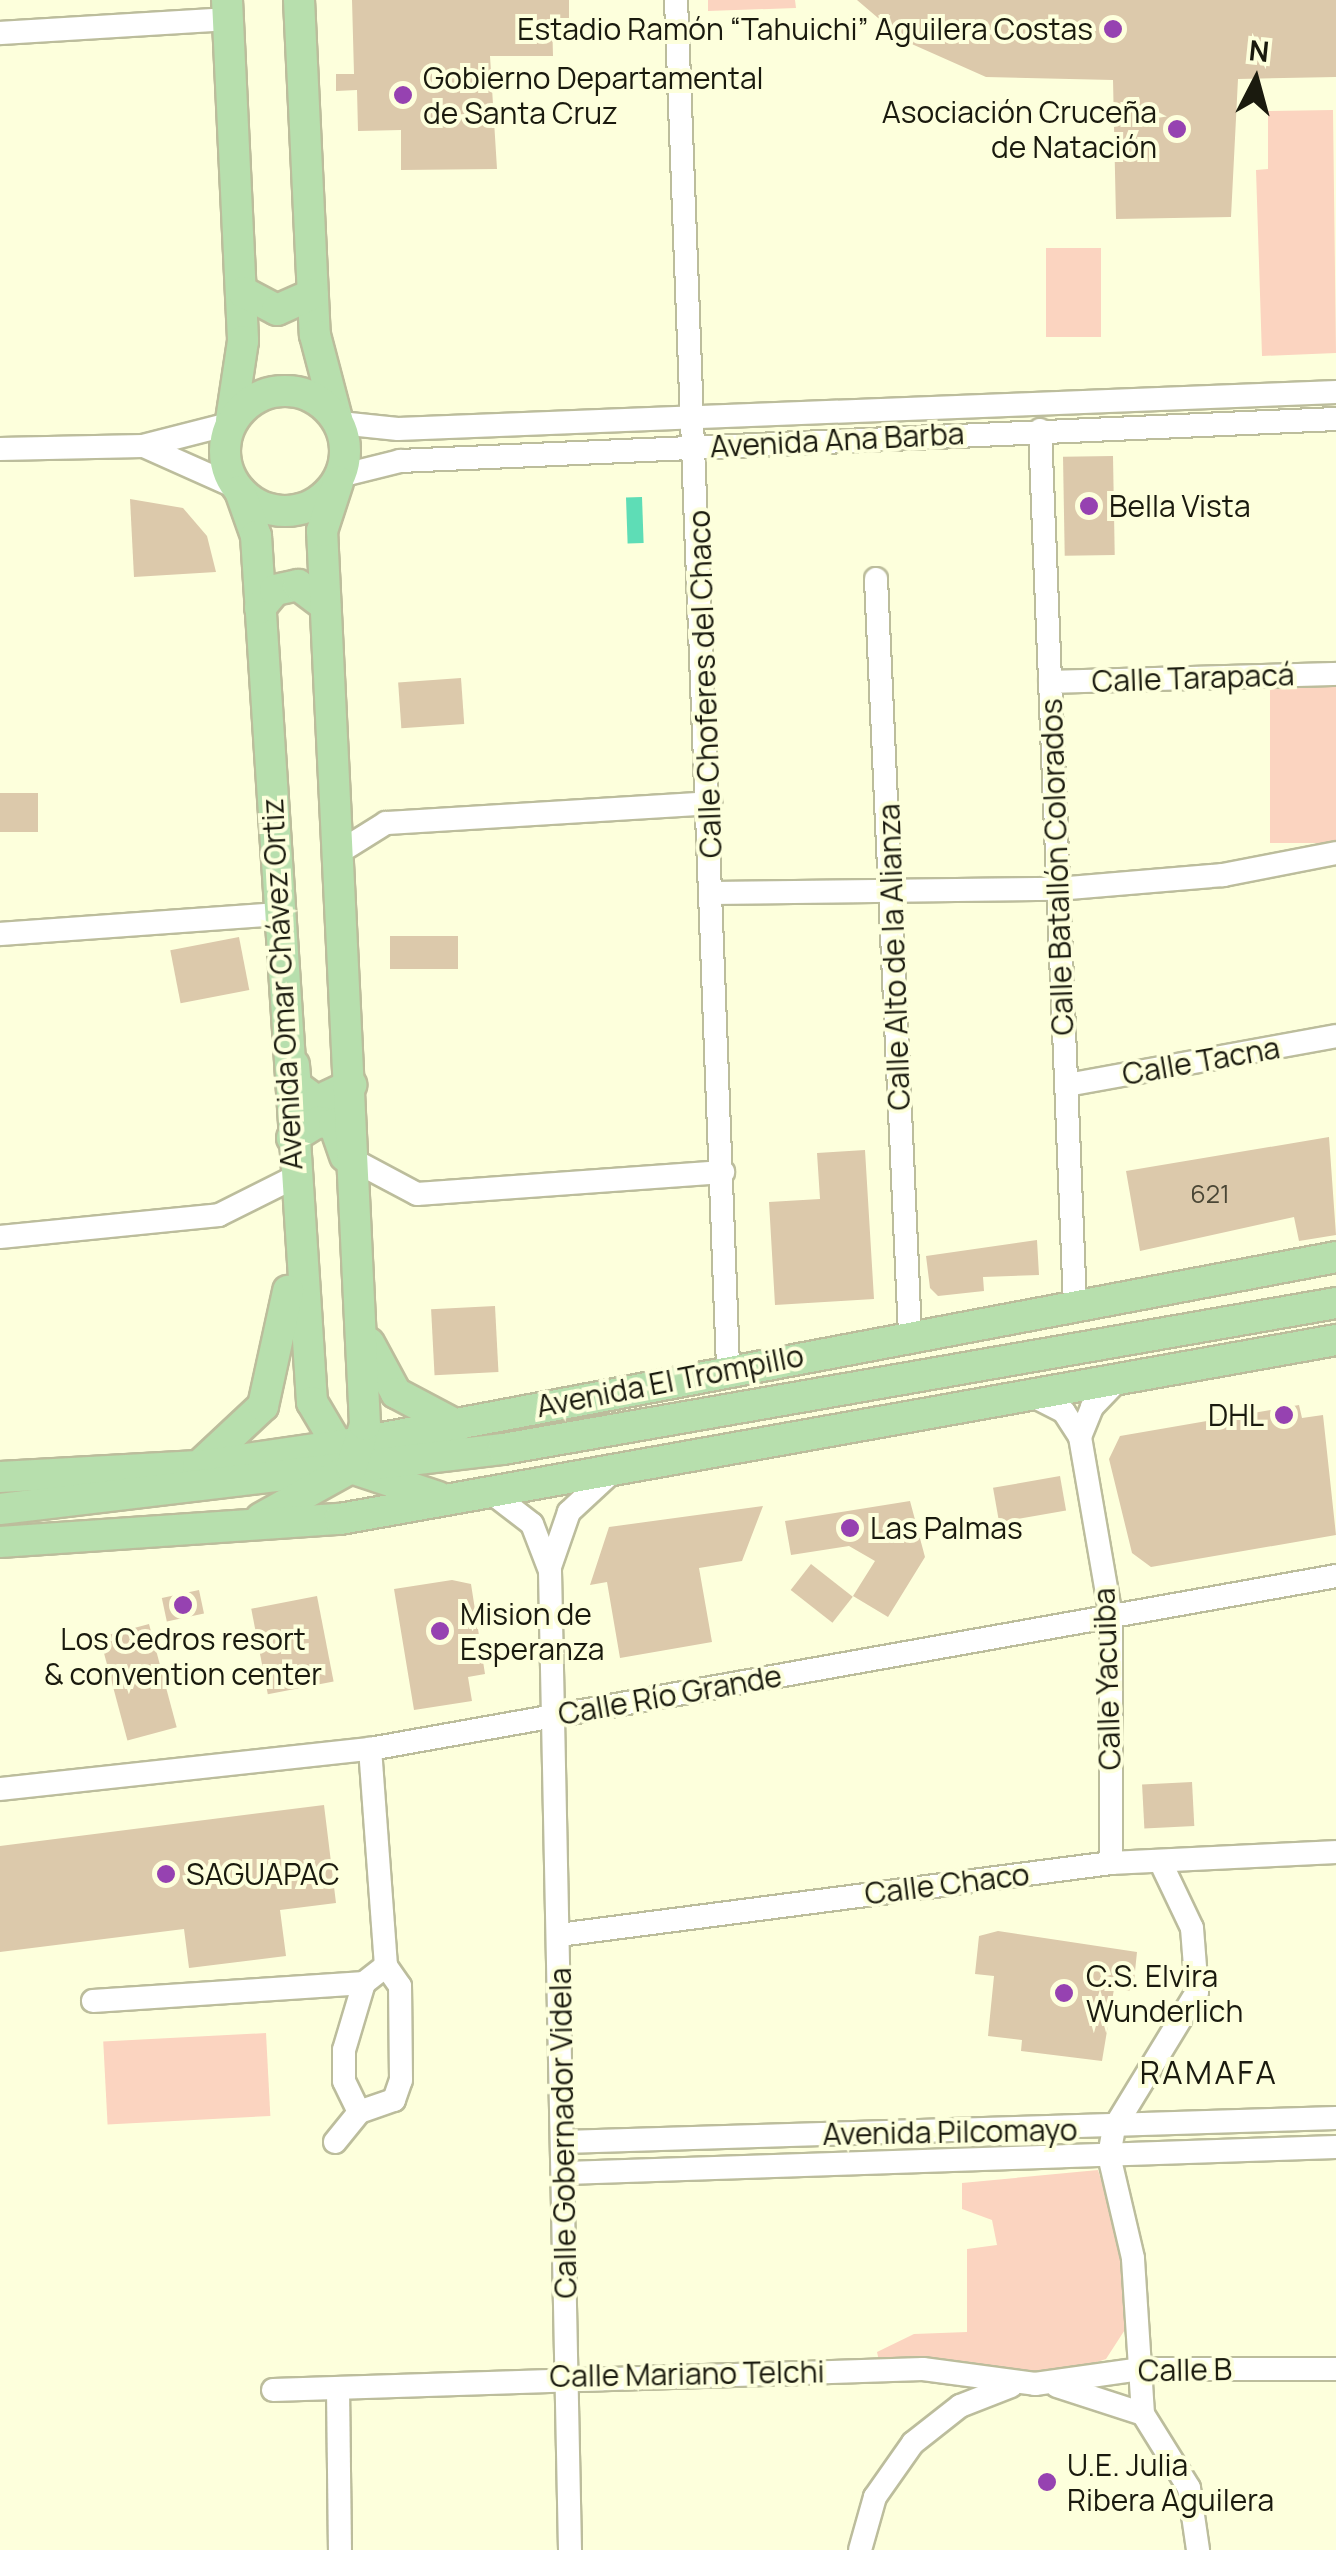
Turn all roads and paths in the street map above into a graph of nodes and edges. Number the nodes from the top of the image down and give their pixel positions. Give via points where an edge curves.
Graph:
1 (300, 0) edge
2 (676, 0) edge
3 (227, 10) edge
4 (0, 33) edge
5 (242, 292) junction
6 (312, 294) junction
7 (1329, 392) edge
8 (1066, 402) junction
9 (694, 415) junction
10 (1330, 419) edge
11 (338, 421) junction
12 (230, 422) junction
13 (1067, 429) junction
14 (1040, 430) junction
15 (142, 446) junction
16 (695, 447) junction
17 (0, 449) edge
18 (339, 479) junction
19 (238, 489) junction
20 (876, 580) dead end
21 (325, 605) junction
22 (260, 608) junction
23 (1336, 674) edge
24 (1050, 682) junction
25 (710, 803) junction
26 (341, 851) junction
27 (1336, 853) edge
28 (1057, 889) junction
29 (714, 893) junction
30 (892, 895) junction
31 (278, 914) junction
32 (0, 934) edge
33 (280, 974) junction
34 (1336, 1036) edge
35 (352, 1085) junction
36 (1067, 1086) junction
37 (292, 1138) junction
38 (355, 1161) junction
39 (723, 1172) junction
40 (293, 1178) junction
41 (0, 1237) edge
42 (360, 1242) junction
43 (297, 1254) junction
44 (1336, 1257) edge
45 (1336, 1303) edge
46 (1075, 1305) junction
47 (362, 1312) junction
48 (986, 1322) junction
49 (1182, 1331) junction
50 (910, 1335) junction
51 (1336, 1340) edge
52 (728, 1368) junction
53 (1125, 1376) junction
54 (1024, 1394) junction
55 (458, 1426) junction
56 (1080, 1437) junction
57 (348, 1452) junction
58 (198, 1466) junction
59 (615, 1470) junction
60 (0, 1477) edge
61 (493, 1494) junction
62 (155, 1496) junction
63 (454, 1500) junction
64 (0, 1508) edge
65 (239, 1528) junction
66 (0, 1542) edge
67 (550, 1571) junction
68 (1336, 1576) edge
69 (1111, 1616) junction
70 (555, 1715) junction
71 (370, 1749) junction
72 (0, 1789) edge
73 (1336, 1852) edge
74 (1160, 1861) junction
75 (1111, 1863) junction
76 (559, 1935) junction
77 (386, 1966) junction
78 (364, 1983) junction
79 (93, 2002) dead end
80 (359, 2112) junction
81 (1336, 2118) edge
82 (1114, 2128) junction
83 (334, 2142) dead end
84 (564, 2142) junction
85 (1336, 2148) edge
86 (1109, 2156) junction
87 (566, 2173) junction
88 (1140, 2369) junction
89 (1336, 2369) edge
90 (566, 2376) junction
91 (1036, 2384) junction
92 (338, 2388) junction
93 (273, 2390) dead end
94 (1143, 2414) junction
95 (340, 2550) edge
96 (570, 2550) edge
97 (860, 2550) edge
98 (1198, 2550) edge

1 - 6 main road
2 - 9 street, Calle Choferes del Chaco
3 - 4 street
3 - 5 main road
5 - 6 main road via 277,310
5 - 12 main road
6 - 11 main road via 321,373
7 - 8 street, Avenida Ana Barba
7 - 10 street
8 - 9 street, Avenida Ana Barba
8 - 13 street
9 - 11 street, Avenida Ana Barba via 398,429
9 - 16 street, Calle Choferes del Chaco
10 - 13 street, Avenida Ana Barba
11 - 12 main road via 284,390
11 - 18 main road
12 - 15 street
12 - 19 main road via 225,456
13 - 14 street, Avenida Ana Barba
14 - 16 street, Avenida Ana Barba
14 - 24 street, Calle Batallón Colorados
15 - 17 street
15 - 19 street
16 - 18 street, Avenida Ana Barba via 400,462
16 - 25 street, Calle Choferes del Chaco
18 - 19 main road via 291,512
18 - 21 main road via 322,531
19 - 22 main road, Avenida Omar Chávez Ortiz via 256,536
20 - 30 street, Calle Alto de la Alianza
21 - 22 main road via 309,588 286,585
21 - 26 main road
22 - 31 main road, Avenida Omar Chávez Ortiz
23 - 24 street, Calle Tarapacá
24 - 28 street, Calle Batallón Colorados
25 - 26 street via 386,822
25 - 29 street, Calle Choferes del Chaco
26 - 35 main road
27 - 28 street via 1223,875
28 - 30 street
28 - 36 street, Calle Batallón Colorados
29 - 30 street
29 - 39 street, Calle Choferes del Chaco
30 - 50 street, Calle Alto de la Alianza
31 - 32 street
31 - 33 main road, Avenida Omar Chávez Ortiz
33 - 35 main road via 296,1086 331,1102
33 - 37 main road, Avenida Omar Chávez Ortiz
34 - 36 street, Calle Tacna
35 - 38 main road
36 - 46 street, Calle Batallón Colorados
37 - 40 main road, Avenida Omar Chávez Ortiz
37 - 42 main road via 318,1122 344,1134
38 - 39 street via 417,1194
38 - 42 main road
39 - 52 street, Calle Choferes del Chaco
40 - 41 street via 218,1215
40 - 43 main road, Avenida Omar Chávez Ortiz
42 - 47 main road
43 - 57 main road, Avenida Omar Chávez Ortiz via 312,1402
43 - 58 main road via 262,1406
44 - 46 main road, Avenida El Trompillo
45 - 49 main road, Avenida El Trompillo
46 - 48 main road, Avenida El Trompillo
47 - 55 main road via 370,1349 396,1392
47 - 57 main road
48 - 49 main road
48 - 50 main road, Avenida El Trompillo
49 - 57 main road, Avenida El Trompillo
50 - 52 main road, Avenida El Trompillo
51 - 53 main road
52 - 55 main road, Avenida El Trompillo
53 - 54 main road
53 - 56 street via 1092,1407
54 - 56 street via 1064,1412
54 - 59 main road
55 - 57 main road, Avenida El Trompillo
56 - 69 street, Calle Yacuiba
57 - 58 main road, Avenida El Trompillo
57 - 62 main road, Avenida El Trompillo
57 - 63 main road
57 - 65 main road
58 - 60 main road, Avenida El Trompillo
58 - 62 main road
59 - 61 main road
59 - 67 street via 570,1512
61 - 63 main road
61 - 67 street via 532,1524
62 - 64 main road, Avenida El Trompillo
63 - 65 main road
65 - 66 main road
67 - 70 street, Calle Gobernador Videla
68 - 69 street, Calle Río Grande
69 - 70 street, Calle Río Grande
69 - 75 street, Calle Yacuiba
70 - 71 street, Calle Río Grande
70 - 76 street, Calle Gobernador Videla
71 - 72 street, Calle Río Grande
71 - 77 street
73 - 74 street, Calle Chaco
74 - 75 street, Calle Chaco
74 - 82 street via 1192,1928 1197,1992
75 - 76 street, Calle Chaco
76 - 84 street, Calle Gobernador Videla
77 - 78 street
77 - 80 street via 400,1986 401,2080 394,2100
78 - 79 street
78 - 80 street via 344,2050 344,2081
80 - 83 street
81 - 82 street, Avenida Pilcomayo
82 - 84 street, Avenida Pilcomayo
82 - 86 street
84 - 87 street, Calle Gobernador Videla
85 - 86 street, Avenida Pilcomayo
86 - 87 street, Avenida Pilcomayo
86 - 88 street via 1133,2258
87 - 90 street, Calle Gobernador Videla
88 - 89 street, Calle B
88 - 91 street, Calle B
88 - 94 street
90 - 91 street, Calle Mariano Telchi via 924,2369
90 - 92 street, Calle Mariano Telchi
90 - 96 street, Calle Gobernador Videla
91 - 94 street
91 - 97 street via 995,2388 913,2443 875,2497
92 - 93 street, Calle Mariano Telchi
92 - 95 street
94 - 98 street via 1190,2488

